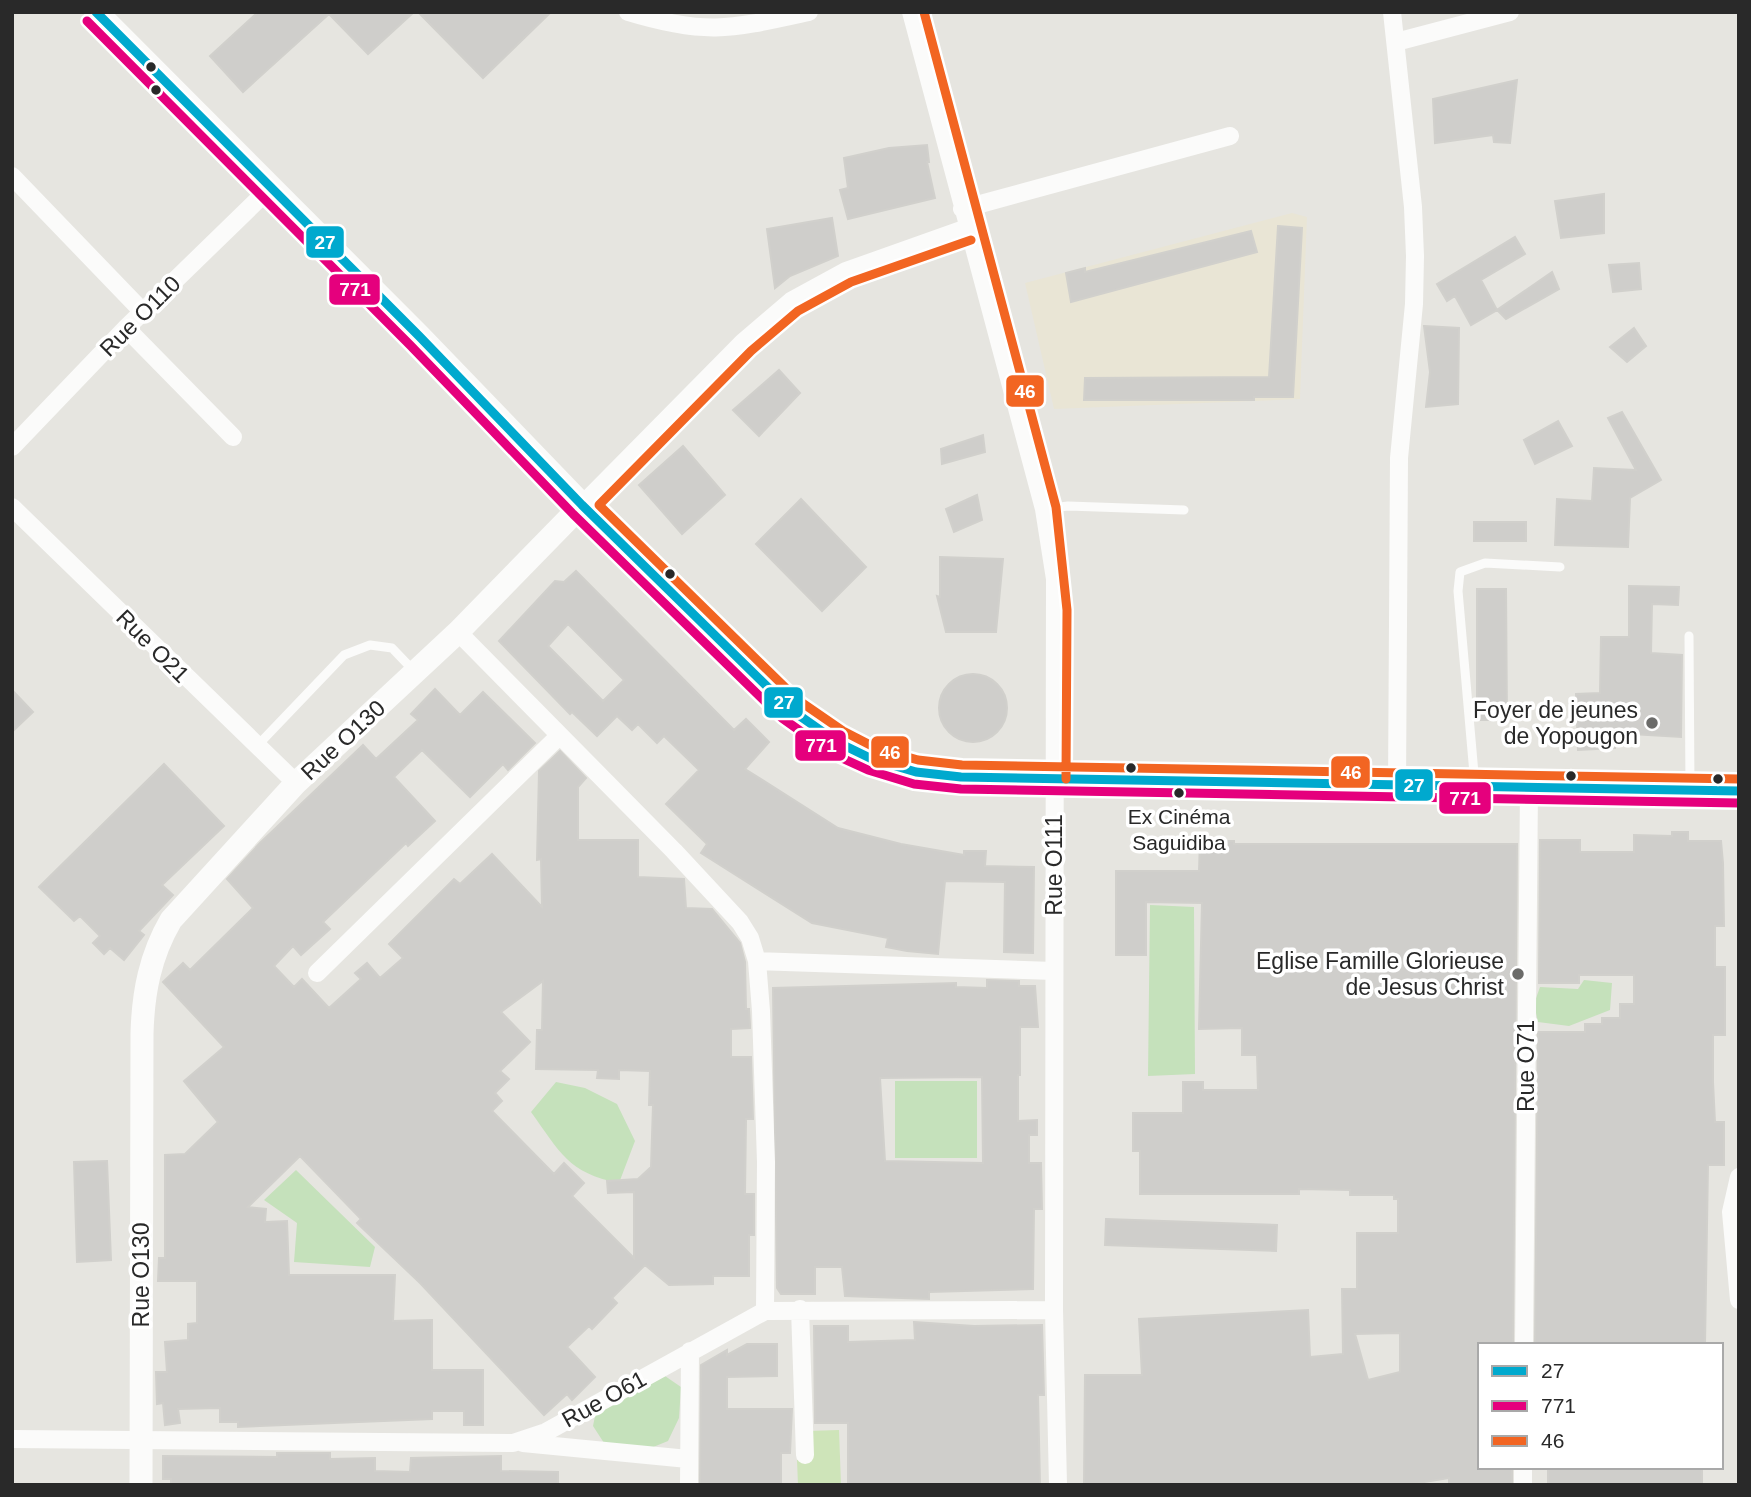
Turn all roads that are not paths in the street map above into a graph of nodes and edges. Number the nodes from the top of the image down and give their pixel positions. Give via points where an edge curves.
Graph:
1 (96, 12) edge
2 (628, 12) edge
3 (911, 12) edge
4 (1392, 12) edge
5 (1510, 12) edge
6 (802, 13) edge
7 (1396, 42) junction
8 (1230, 136) dead end
9 (12, 176) edge
10 (271, 188) junction
11 (962, 209) junction
12 (967, 228) junction
13 (143, 312) junction
14 (126, 328) junction
15 (233, 437) dead end
16 (12, 447) edge
17 (582, 505) junction
18 (12, 507) edge
19 (1044, 509) junction
20 (1184, 510) dead end
21 (1560, 567) dead end
22 (458, 632) junction
23 (1689, 636) dead end
24 (415, 672) junction
25 (559, 736) junction
26 (257, 746) junction
27 (1054, 779) junction
28 (296, 783) junction
29 (1397, 787) junction
30 (1476, 787) junction
31 (1529, 788) junction
32 (1690, 790) junction
33 (1739, 791) edge
34 (757, 961) junction
35 (1054, 971) junction
36 (317, 973) dead end
37 (1739, 1177) edge
38 (1739, 1300) edge
39 (800, 1310) junction
40 (1054, 1310) junction
41 (765, 1311) junction
42 (1524, 1343) edge
43 (690, 1351) junction
44 (12, 1439) edge
45 (141, 1441) junction
46 (513, 1443) junction
47 (805, 1455) dead end
48 (688, 1459) junction
49 (141, 1485) edge
50 (689, 1485) edge
51 (1058, 1485) edge

1 - 10 main road
2 - 6 street via 680,26 725,30
3 - 11 street, Rue O111
4 - 7 street
5 - 7 street
7 - 29 street via 1415,257 1399,458
8 - 11 street
9 - 13 street
10 - 13 street, Rue O110
10 - 17 main road
11 - 12 street, Rue O111
12 - 17 street, Rue O130 via 846,271 791,302 743,342
12 - 19 street, Rue O111
13 - 14 street, Rue O110
14 - 15 street
14 - 16 street, Rue O110
17 - 22 street, Rue O130
17 - 27 main road via 790,709 837,742 916,772
18 - 26 street, Rue O21
19 - 20 lane
19 - 27 street, Rue O111 via 1057,612
21 - 30 lane via 1485,563 1460,572
22 - 24 street, Rue O130
22 - 25 street
23 - 32 lane
24 - 26 lane via 392,648 370,645 344,655
24 - 28 street, Rue O130
25 - 34 street via 740,922
25 - 36 street
26 - 28 street, Rue O21
27 - 29 main road
27 - 35 street, Rue O111
28 - 45 street, Rue O130 via 171,920 148,973 142,1034
29 - 30 main road
30 - 31 main road
31 - 32 main road
31 - 42 street, Rue O71
32 - 33 main road
34 - 35 street
34 - 41 street via 766,1162
35 - 40 street, Rue O111
37 - 38 street via 1731,1212
39 - 40 street, Rue O61
39 - 41 street, Rue O61
39 - 47 street
40 - 51 street, Rue O111
41 - 43 street, Rue O61
43 - 46 street, Rue O61 via 546,1432
43 - 48 street
44 - 45 street
45 - 46 street, Rue O61
45 - 49 street, Rue O130
46 - 48 street
48 - 50 street

